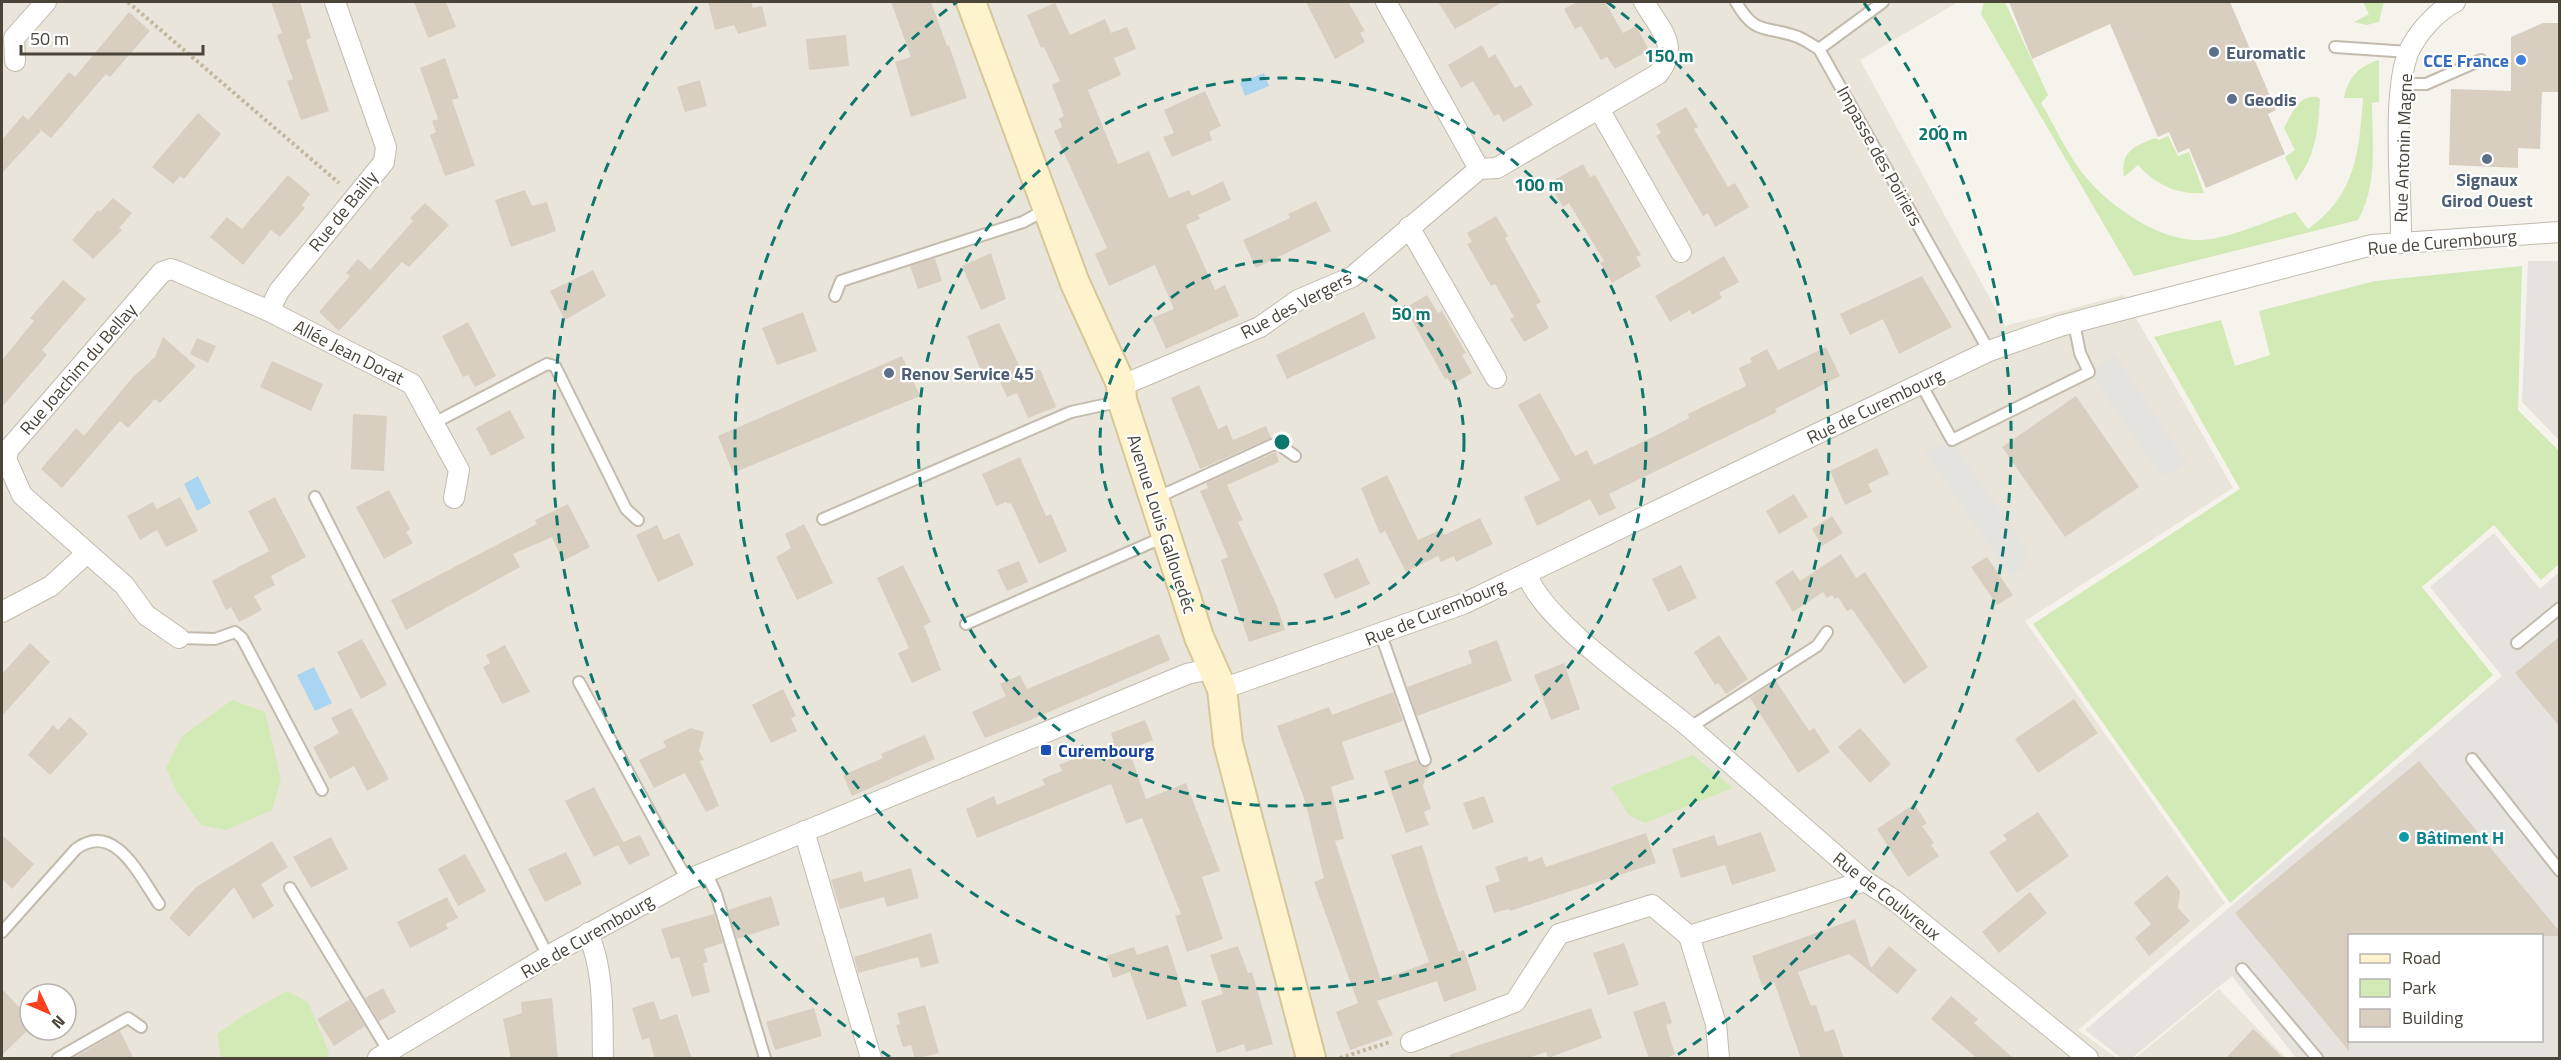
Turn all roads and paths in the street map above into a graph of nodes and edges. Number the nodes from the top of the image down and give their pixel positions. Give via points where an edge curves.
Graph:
1 (46, 2) edge
2 (128, 2) edge
3 (335, 2) edge
4 (971, 2) edge
5 (1386, 2) edge
6 (1644, 2) edge
7 (1736, 2) edge
8 (1883, 2) edge
9 (2455, 2) edge
10 (2335, 47) dead end
11 (1819, 50) junction
12 (2409, 52) junction
13 (2481, 60) dead end
14 (15, 61) dead end
15 (2401, 84) junction
16 (1599, 110) junction
17 (1479, 169) junction
18 (355, 196) junction
19 (1047, 208) junction
20 (1409, 227) junction
21 (2559, 232) edge
22 (2401, 243) junction
23 (1681, 252) dead end
24 (835, 296) dead end
25 (269, 311) junction
26 (2074, 323) junction
27 (1989, 351) junction
28 (1496, 378) dead end
29 (1921, 384) junction
30 (1122, 392) junction
31 (434, 423) junction
32 (1295, 456) dead end
33 (315, 497) dead end
34 (454, 498) dead end
35 (1153, 499) junction
36 (823, 519) dead end
37 (638, 520) dead end
38 (1166, 536) junction
39 (87, 553) junction
40 (1527, 575) junction
41 (2559, 608) edge
42 (2, 612) edge
43 (966, 624) dead end
44 (1827, 632) dead end
45 (1381, 635) junction
46 (179, 638) joint
47 (2517, 643) dead end
48 (1218, 678) junction
49 (579, 682) dead end
50 (1689, 728) junction
51 (2472, 759) dead end
52 (1425, 760) dead end
53 (322, 790) dead end
54 (804, 831) junction
55 (2559, 871) edge
56 (706, 872) junction
57 (687, 880) junction
58 (1865, 881) junction
59 (290, 888) dead end
60 (159, 904) dead end
61 (2, 932) edge
62 (588, 933) junction
63 (1689, 936) junction
64 (548, 956) junction
65 (2242, 969) dead end
66 (141, 1027) dead end
67 (1411, 1042) joint
68 (384, 1055) edge
69 (1310, 1058) edge
70 (58, 1059) edge
71 (603, 1059) edge
72 (765, 1059) edge
73 (871, 1059) edge
74 (1340, 1059) edge
75 (1719, 1059) edge
76 (2088, 1059) edge
77 (2318, 1059) edge

1 - 14 street via 14,38
2 - 18 path
3 - 18 street, Rue de Bailly via 386,147 384,162
4 - 19 main road, Avenue Louis Gallouedec
5 - 17 street
6 - 16 street, Rue des Vergers via 1670,46 1669,61 1658,74
7 - 11 lane via 1746,19 1761,29 1799,37
8 - 11 lane
9 - 12 street, Rue Antonin Magne via 2445,6 2429,23
10 - 12 lane
11 - 27 lane, Impasse des Poiriers
12 - 15 street, Rue Antonin Magne
13 - 15 lane via 2426,84
15 - 22 street, Rue Antonin Magne
16 - 17 street, Rue des Vergers via 1497,168
16 - 23 street
17 - 20 street, Rue des Vergers
18 - 25 street, Rue de Bailly via 279,291
19 - 24 lane via 1023,222 841,281
19 - 30 main road, Avenue Louis Gallouedec
20 - 28 street
20 - 30 street, Rue des Vergers via 1352,277 1298,300 1260,327 1130,382
21 - 22 street, Rue de Curembourg
22 - 26 street, Rue de Curembourg via 2372,245
25 - 31 street, Allée Jean Dorat via 412,384
25 - 39 street, Rue Joachim du Bellay via 171,269 162,272 9,449 8,468 22,495
26 - 27 street, Rue de Curembourg
26 - 29 lane via 2080,353 2089,372 1952,440
27 - 29 street, Rue de Curembourg
29 - 40 street, Rue de Curembourg
30 - 35 main road, Avenue Louis Gallouedec
30 - 36 lane
31 - 34 street, Allée Jean Dorat via 459,471
31 - 37 lane via 547,364 555,366 626,509
32 - 35 lane via 1278,444 1272,445
33 - 64 lane
35 - 38 main road, Avenue Louis Gallouedec
38 - 43 lane
38 - 48 main road, Avenue Louis Gallouedec via 1199,637
39 - 42 street via 51,586
39 - 46 street, Rue Joachim du Bellay via 124,585 146,615
40 - 45 street, Rue de Curembourg
40 - 50 street, Rue de Coulvreux via 1539,599 1566,626
41 - 47 lane
44 - 50 lane via 1817,646
45 - 48 street, Rue de Curembourg
45 - 52 lane
46 - 53 lane via 215,639 235,632 242,638
48 - 54 street, Rue de Curembourg via 1188,674
48 - 69 main road, Avenue Louis Gallouedec via 1228,742
49 - 57 lane
50 - 58 street, Rue de Coulvreux
51 - 55 lane
54 - 56 street, Rue de Curembourg
54 - 73 street
56 - 57 street, Rue de Curembourg
56 - 72 lane via 717,894
57 - 62 street, Rue de Curembourg
58 - 63 street
58 - 76 street, Rue de Coulvreux via 1894,900
59 - 68 lane
60 - 61 lane via 118,847 97,839 76,849
62 - 64 street, Rue de Curembourg
62 - 71 street via 596,952 601,985
63 - 67 street via 1652,905 1559,934 1515,1002
63 - 75 street via 1716,1024
64 - 68 street, Rue de Curembourg
65 - 77 lane
66 - 70 lane via 128,1018
67 - 74 path via 1398,1039

